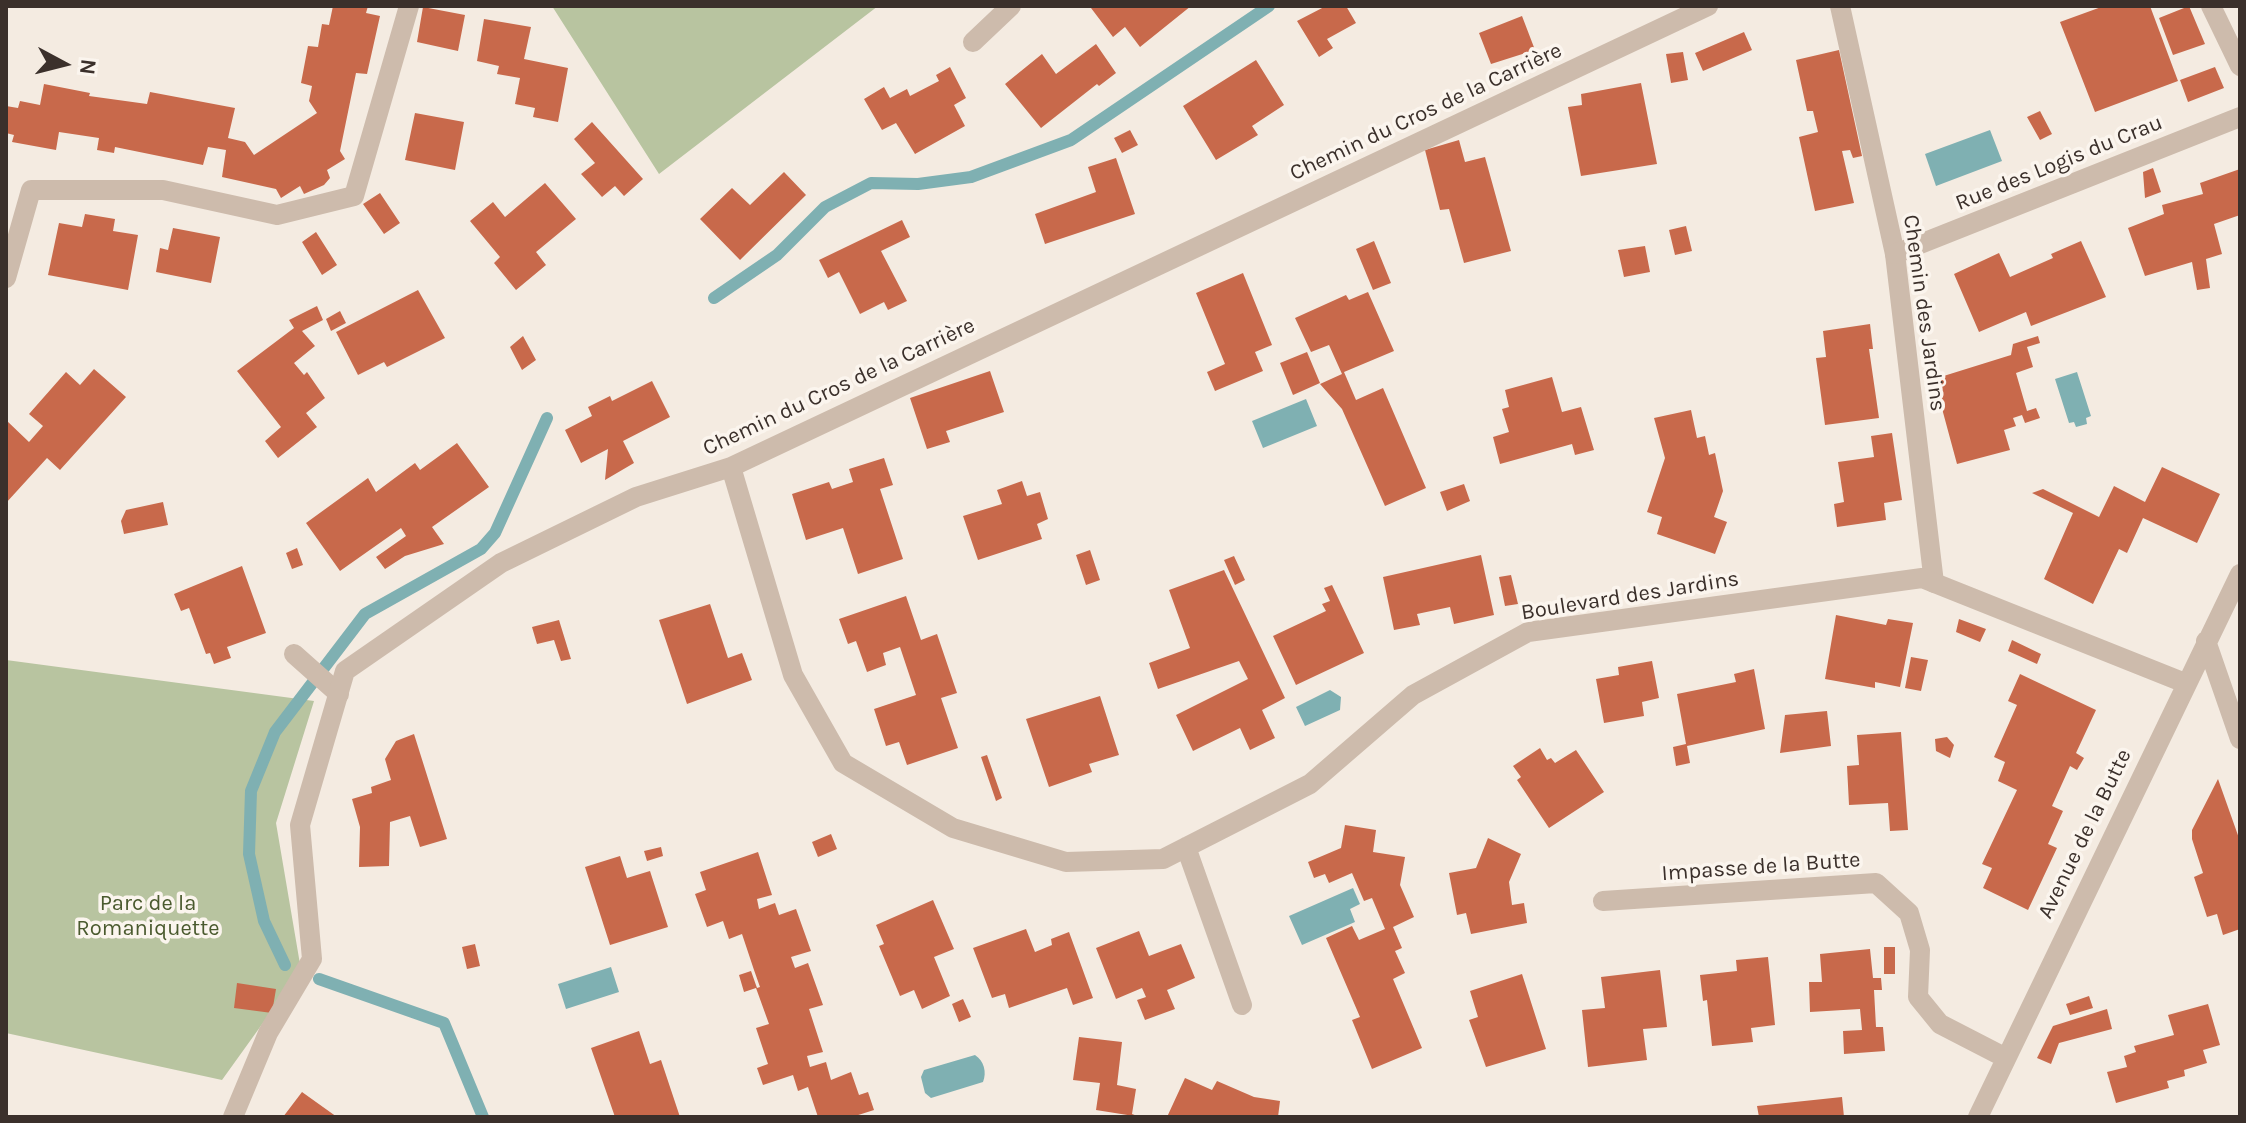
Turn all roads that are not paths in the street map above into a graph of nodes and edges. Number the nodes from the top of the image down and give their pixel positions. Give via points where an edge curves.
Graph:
1 (1011, 6) edge
2 (1708, 6) edge
3 (1840, 6) edge
4 (2211, 6) edge
5 (406, 13) edge
6 (973, 42) dead end
7 (2240, 66) edge
8 (2240, 117) edge
9 (1895, 254) junction
10 (6, 278) edge
11 (731, 467) junction
12 (2240, 574) edge
13 (1934, 583) junction
14 (2206, 641) junction
15 (294, 654) dead end
16 (2185, 683) junction
17 (339, 694) junction
18 (2240, 739) edge
19 (1186, 847) junction
20 (1603, 901) dead end
21 (1242, 1005) dead end
22 (2004, 1057) junction
23 (233, 1117) edge
24 (1978, 1117) edge

1 - 6 street
2 - 11 street, Chemin du Cros de la Carrière
3 - 9 street, Chemin des Jardins
4 - 7 street
5 - 10 street via 354,196 277,215 163,190 31,190
8 - 9 street, Rue des Logis du Crau
9 - 13 street, Chemin des Jardins
11 - 17 street, Chemin du Cros de la Carrière via 636,497 501,563 345,671
11 - 19 street, Boulevard des Jardins via 793,675 843,763 953,828 1066,862 1163,859
12 - 14 street, Avenue de la Butte
13 - 16 street, Boulevard des Jardins
13 - 19 street, Boulevard des Jardins via 1922,578 1528,632 1413,695 1310,784
14 - 16 street, Avenue de la Butte
14 - 18 street
15 - 17 street
16 - 22 street, Avenue de la Butte
17 - 23 street, Chemin du Cros de la Carrière via 300,825 312,959 268,1033
19 - 21 street
20 - 22 street, Impasse de la Butte via 1876,883 1909,913 1920,950 1918,997 1940,1024
22 - 24 street, Avenue de la Butte

